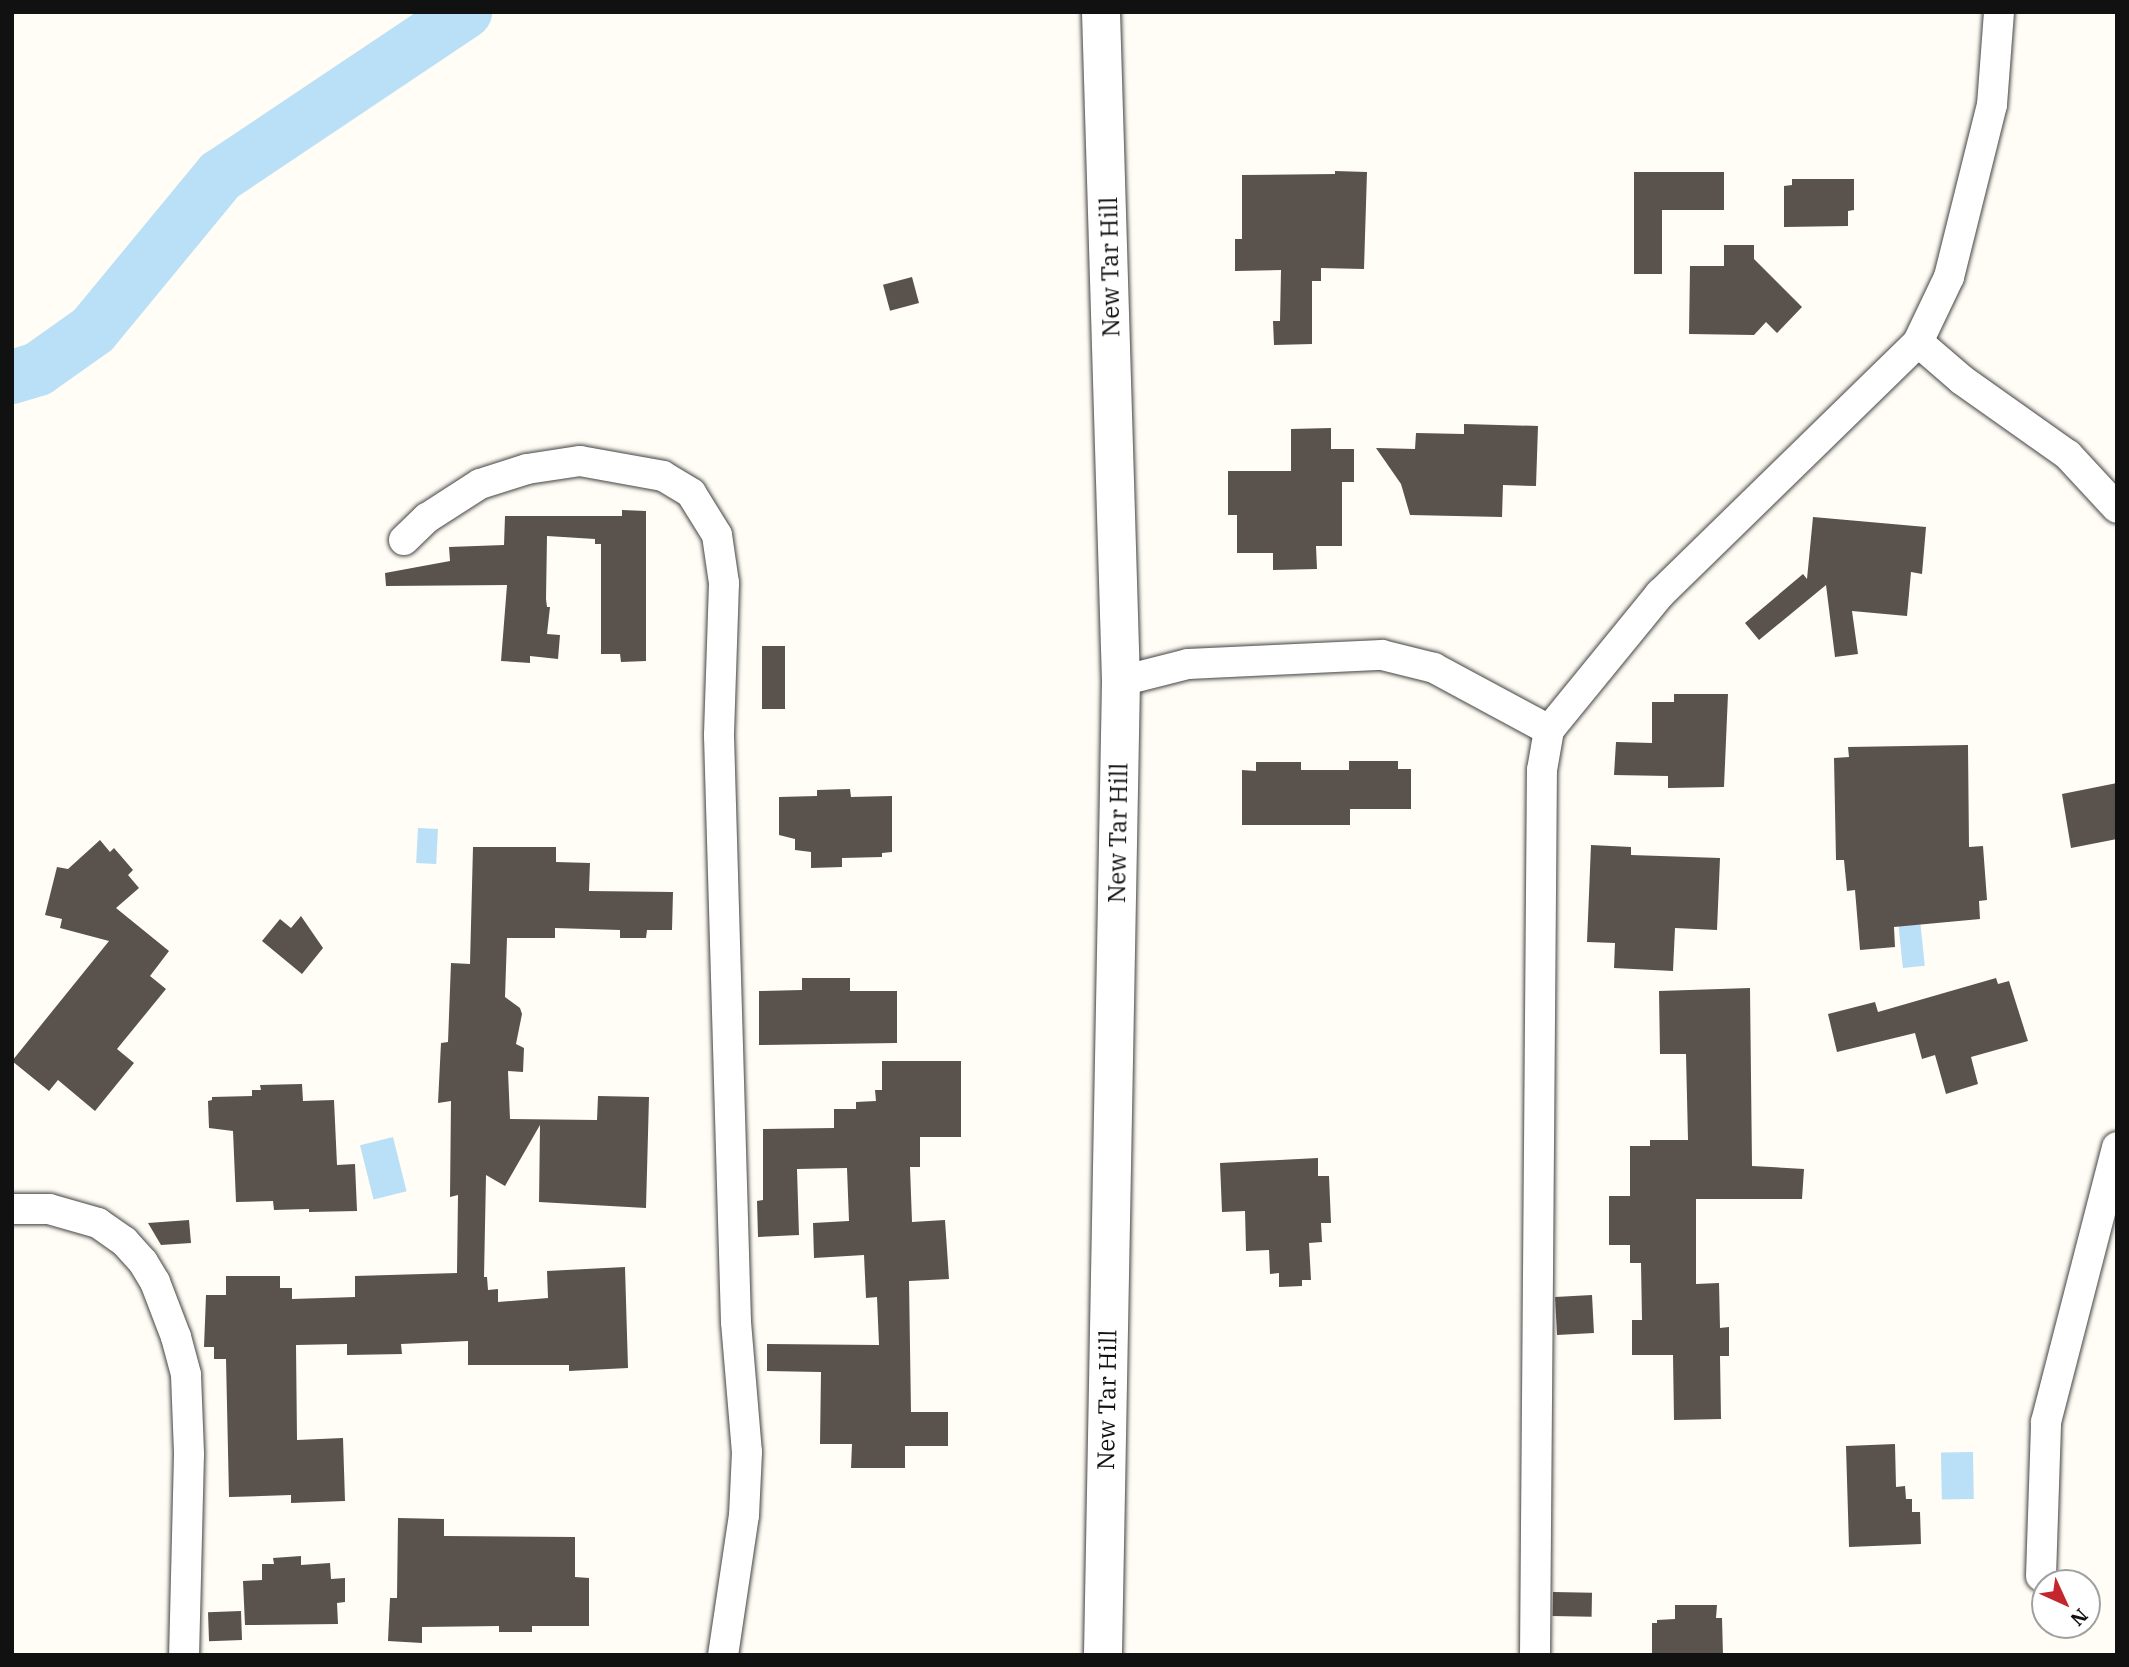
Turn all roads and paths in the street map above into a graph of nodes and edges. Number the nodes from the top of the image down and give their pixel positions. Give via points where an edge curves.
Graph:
1 (1101, 12) edge
2 (1999, 12) edge
3 (1918, 342) junction
4 (2117, 508) edge
5 (404, 540) dead end
6 (1121, 681) junction
7 (1549, 730) junction
8 (2117, 1147) edge
9 (12, 1209) edge
10 (2041, 1569) edge
11 (184, 1655) edge
12 (723, 1655) edge
13 (1102, 1655) edge
14 (1535, 1655) edge

1 - 6 street, New Tar Hill
2 - 3 street via 1988,118 1949,277
3 - 4 street via 1962,380 2068,455
3 - 7 street via 1660,594
5 - 12 street via 480,484 527,469 580,461 663,476 691,493 717,535 724,583 719,736 736,1322 747,1452 744,1515
6 - 7 street via 1188,664 1382,655 1434,668
6 - 13 street, New Tar Hill
7 - 14 street via 1542,771
8 - 10 street via 2046,1422
9 - 11 street via 49,1209 98,1223 124,1241 155,1282 186,1375 189,1454

